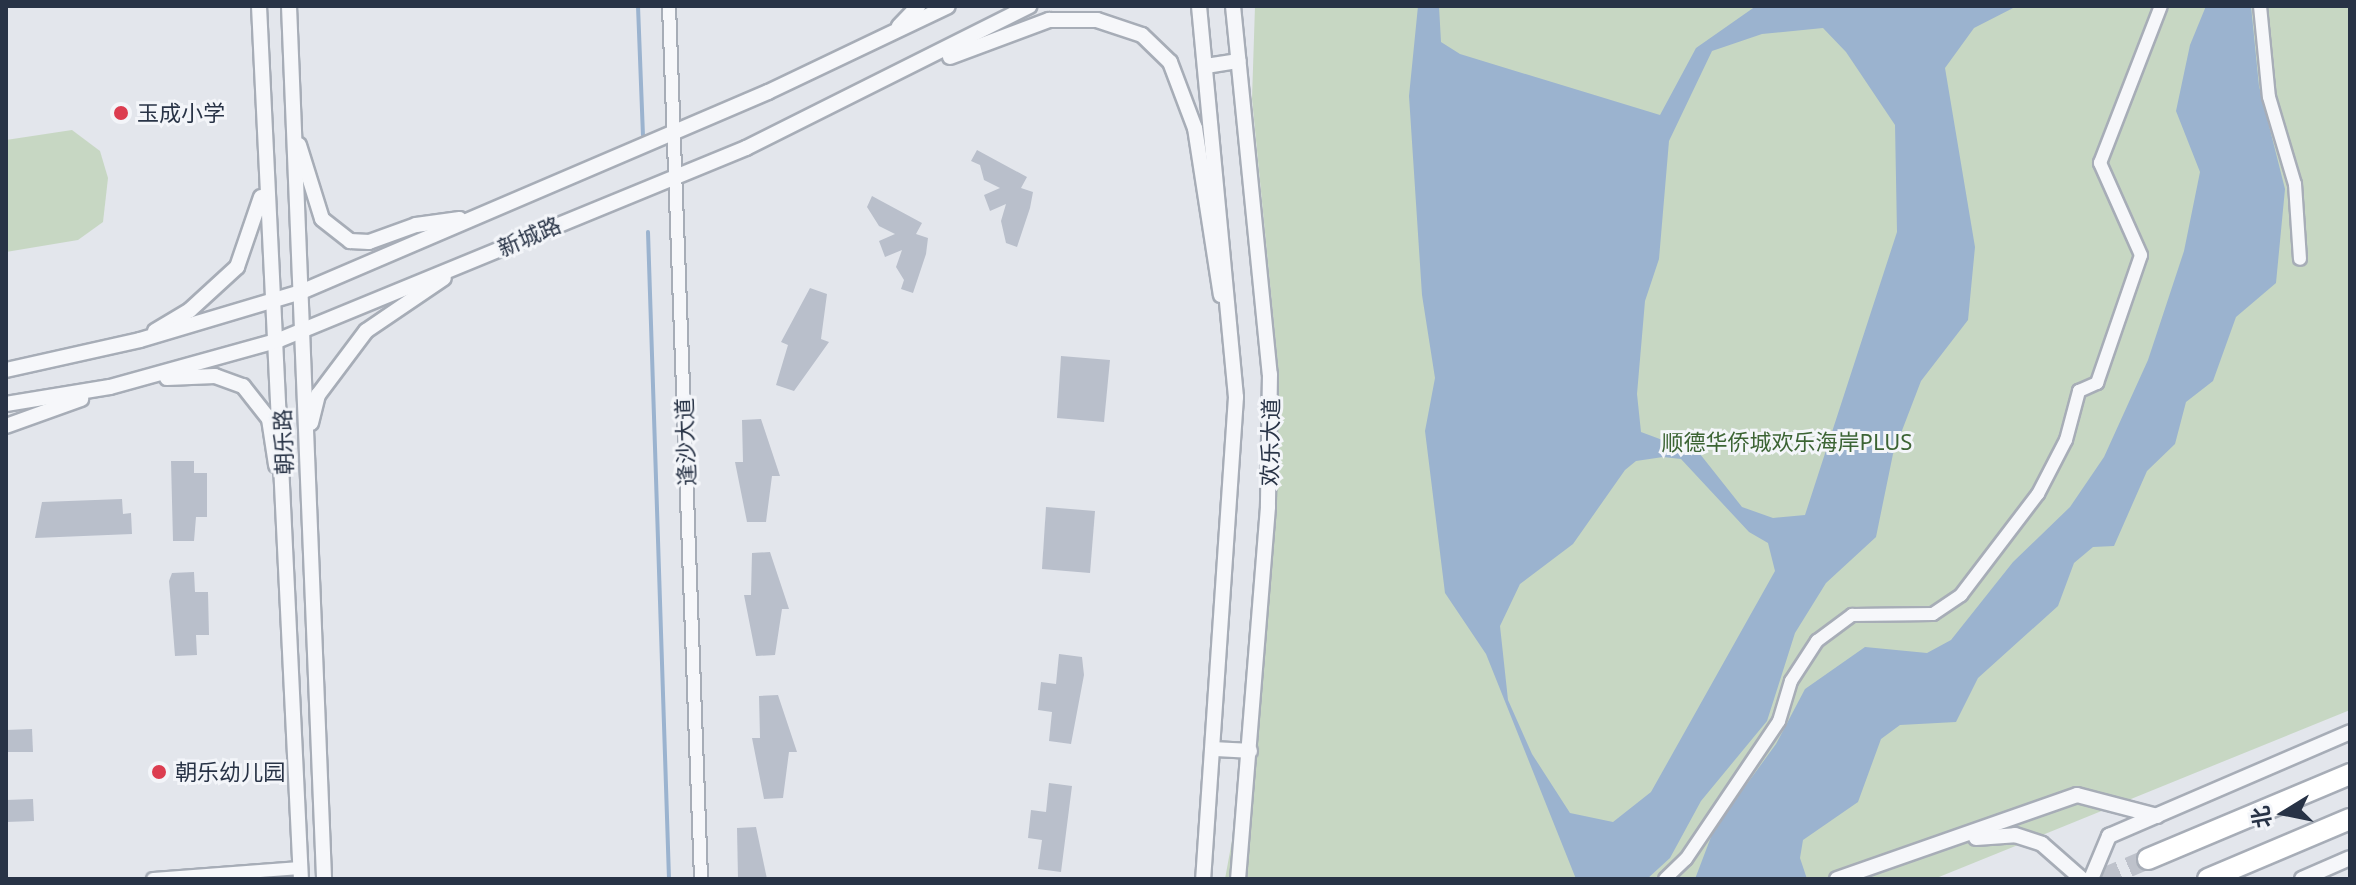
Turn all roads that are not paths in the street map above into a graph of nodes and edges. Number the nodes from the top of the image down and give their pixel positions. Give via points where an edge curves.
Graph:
1 (259, 6) edge
2 (289, 6) edge
3 (669, 6) edge
4 (918, 6) edge
5 (948, 6) edge
6 (1029, 6) edge
7 (1199, 6) edge
8 (1233, 6) edge
9 (2161, 6) edge
10 (2260, 6) edge
11 (892, 32) junction
12 (1239, 61) junction
13 (1206, 66) junction
14 (893, 78) junction
15 (293, 126) junction
16 (674, 131) junction
17 (264, 136) junction
18 (675, 176) junction
19 (472, 218) junction
20 (2300, 259) dead end
21 (471, 261) junction
22 (301, 292) junction
23 (276, 301) junction
24 (303, 330) junction
25 (140, 340) junction
26 (279, 340) junction
27 (1235, 368) junction
28 (6, 370) edge
29 (121, 384) junction
30 (6, 404) edge
31 (6, 426) edge
32 (307, 439) junction
33 (286, 519) junction
34 (2350, 732) edge
35 (1214, 749) junction
36 (1250, 751) junction
37 (2350, 774) edge
38 (2157, 816) junction
39 (2350, 819) edge
40 (2350, 858) edge
41 (1904, 859) junction
42 (2148, 859) tunnel mouth
43 (301, 874) edge
44 (153, 879) edge
45 (324, 879) edge
46 (701, 879) edge
47 (1203, 879) edge
48 (1238, 879) edge
49 (1665, 879) edge
50 (1837, 879) edge
51 (1858, 879) edge
52 (2082, 879) edge
53 (2091, 879) edge
54 (2208, 879) edge
55 (2302, 879) edge

1 - 17 street, 朝乐路
2 - 15 street, 朝乐路
3 - 16 street, 逢沙大道
4 - 11 street
5 - 11 street, 新城路
6 - 14 street, 新城路
7 - 13 street, 欢乐大道
8 - 12 street, 欢乐大道
9 - 49 street via 2100,163 2141,255 2097,383 2079,391 2066,440 2038,494 1961,595 1933,614 1852,615 1817,641 1791,681 1779,721 1686,859
10 - 20 street via 2269,97 2295,184
11 - 16 street, 新城路
12 - 13 street
12 - 36 street, 欢乐大道 via 1270,374 1268,507
13 - 27 street, 欢乐大道
14 - 18 street, 新城路
14 - 27 street via 1049,20 1097,20 1142,35 1170,62 1195,128
15 - 19 street via 314,202 338,235 369,242 416,225
15 - 22 street, 朝乐路
16 - 18 street, 逢沙大道
16 - 19 street, 新城路
17 - 23 street, 朝乐路
17 - 25 street via 261,210 237,267 190,310
18 - 21 street, 新城路
18 - 46 street, 逢沙大道
19 - 22 street, 新城路
21 - 24 street, 新城路
21 - 32 street via 358,340 318,395
22 - 23 street, 新城路
22 - 24 street, 朝乐路
23 - 25 street, 新城路
23 - 26 street, 朝乐路
24 - 26 street, 新城路
24 - 32 street, 朝乐路
25 - 28 street, 新城路
26 - 29 street, 新城路
26 - 33 street, 朝乐路
27 - 35 street, 欢乐大道 via 1234,488
29 - 30 street, 新城路
29 - 31 street
29 - 33 street via 215,376 243,386 269,419
32 - 45 street, 朝乐路
33 - 43 street, 朝乐路
34 - 38 street
35 - 36 street
35 - 47 street, 欢乐大道
36 - 48 street, 欢乐大道
37 - 42 highway
38 - 41 street via 2077,795
38 - 53 street via 2109,836
39 - 54 highway
40 - 55 street
41 - 50 street
41 - 51 street
41 - 52 street via 1983,835 2015,835 2042,844
43 - 44 street

